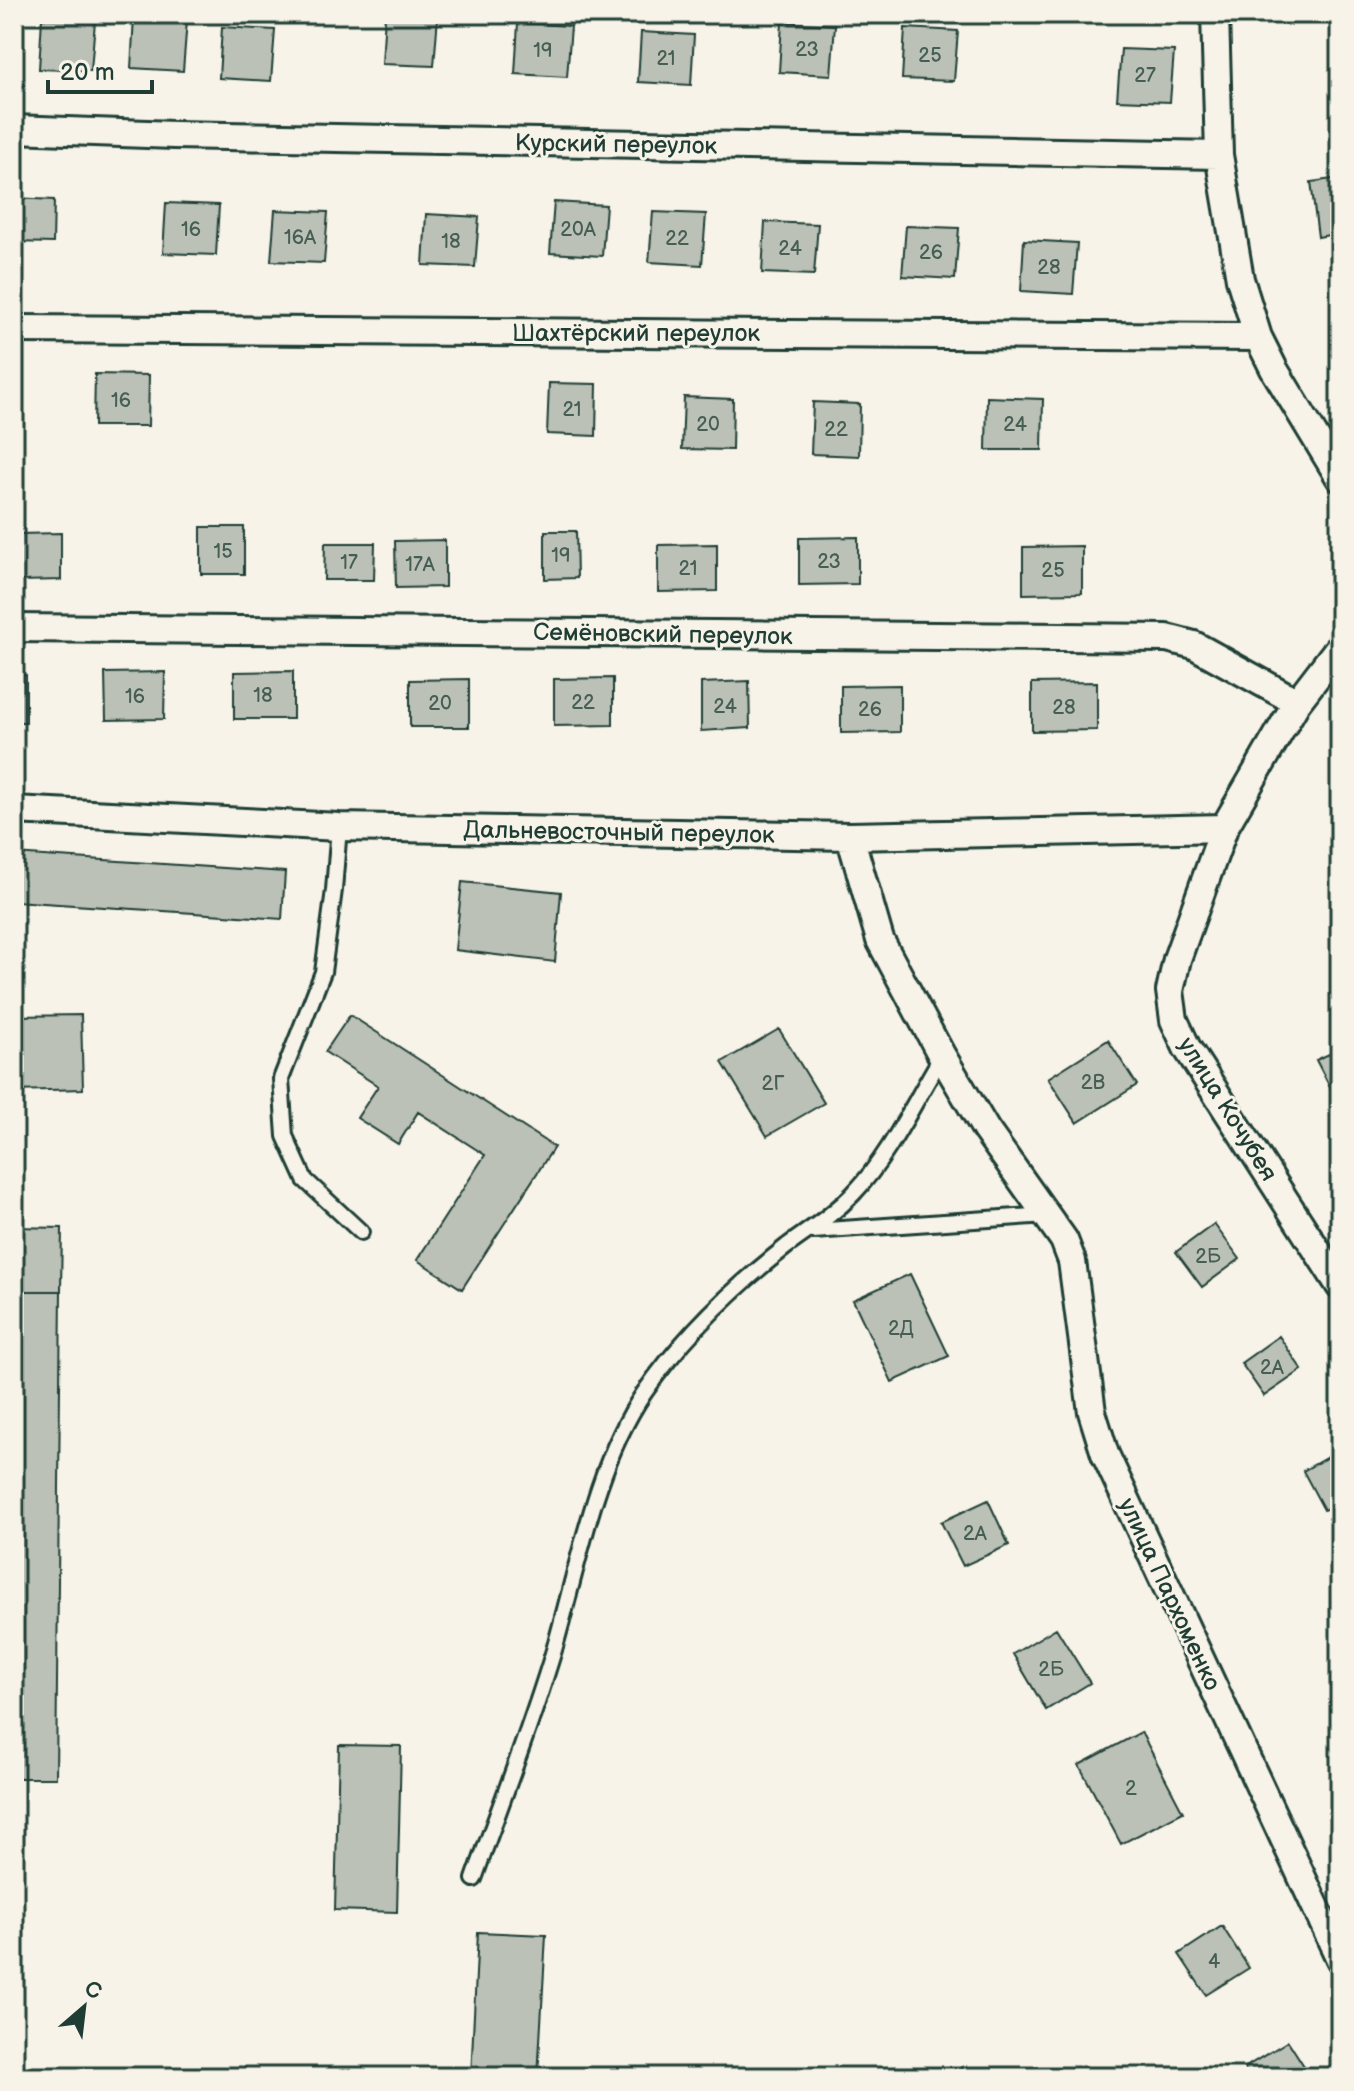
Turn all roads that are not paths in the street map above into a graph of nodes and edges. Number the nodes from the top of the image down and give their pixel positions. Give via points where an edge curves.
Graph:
1 (1215, 14) edge
2 (14, 129) edge
3 (1219, 155) junction
4 (14, 329) edge
5 (1258, 337) junction
6 (1340, 478) edge
7 (14, 628) edge
8 (1340, 646) edge
9 (1297, 702) junction
10 (14, 810) edge
11 (339, 827) junction
12 (1224, 828) junction
13 (850, 836) junction
14 (942, 1056) junction
15 (1048, 1215) junction
16 (810, 1231) junction
17 (361, 1232) dead end
18 (1340, 1286) edge
19 (474, 1879) dead end
20 (1340, 1959) edge

1 - 3 street
2 - 3 street, Курский переулок
3 - 5 street via 1240,279
4 - 5 street, Шахтёрский переулок
5 - 6 street
7 - 9 street, Семёновский переулок via 1167,638 1194,645
8 - 9 street, улица Кочубея
9 - 12 street, улица Кочубея
10 - 11 street, Дальневосточный переулок
11 - 13 street, Дальневосточный переулок
11 - 17 lane via 323,972 281,1079 285,1136 305,1180
12 - 13 street, Дальневосточный переулок
12 - 18 street, улица Кочубея via 1177,959 1170,991 1174,1020
13 - 14 street, улица Пархоменко via 880,940
14 - 15 street, улица Пархоменко via 986,1130
14 - 16 lane via 876,1167 829,1219
15 - 16 lane
15 - 20 street, улица Пархоменко via 1072,1261 1092,1412 1105,1454
16 - 19 lane via 715,1306 675,1350 616,1443 552,1654

